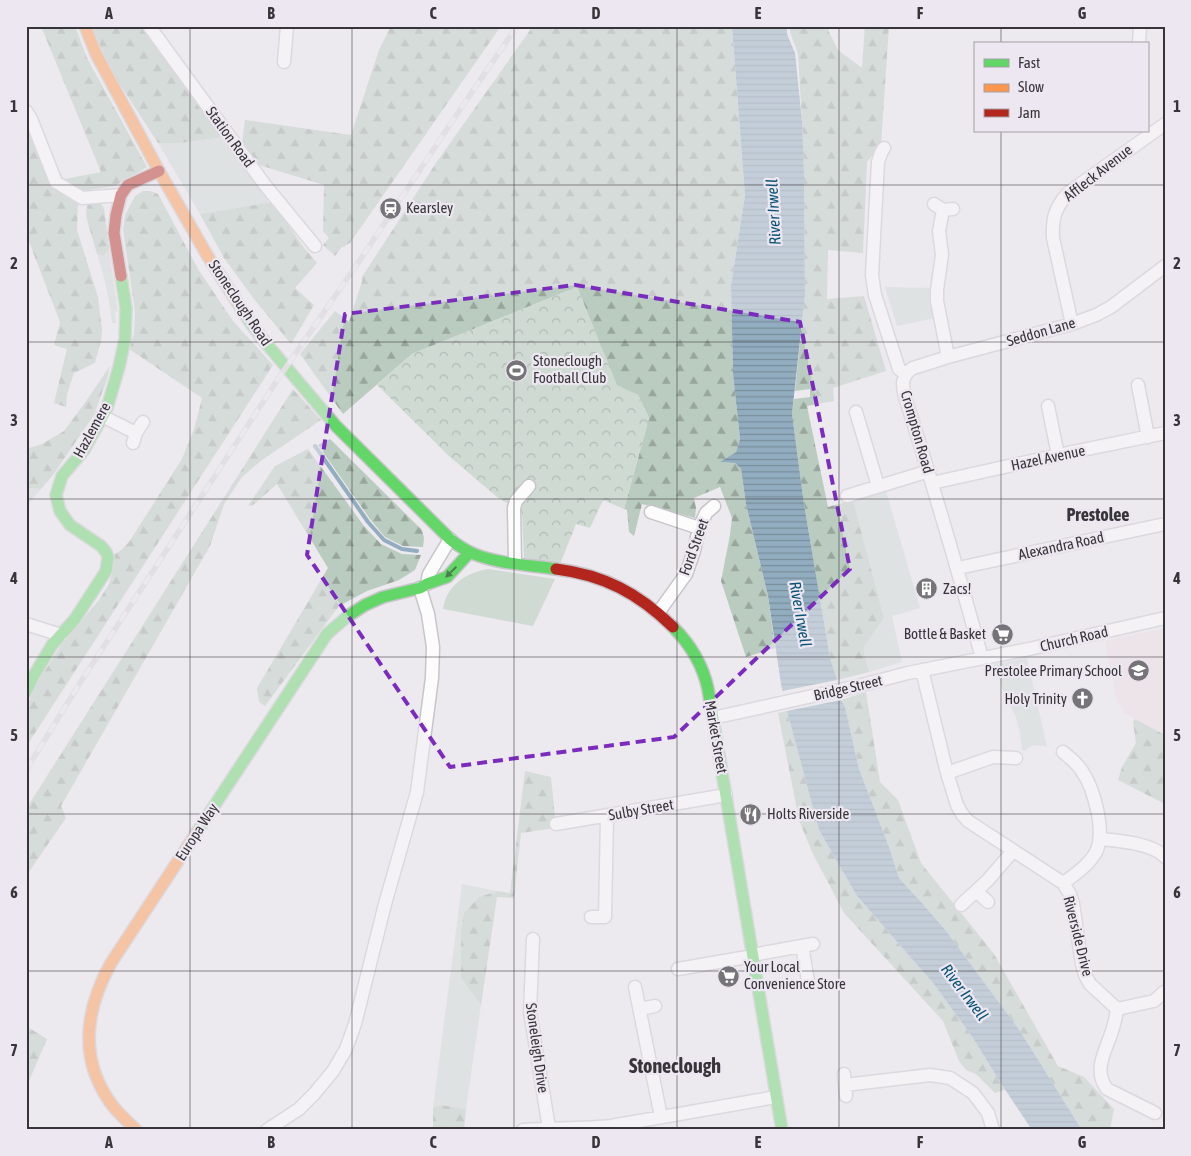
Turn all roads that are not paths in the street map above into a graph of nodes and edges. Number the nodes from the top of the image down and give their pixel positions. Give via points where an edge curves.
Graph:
1 (85, 26) edge
2 (149, 26) edge
3 (287, 26) edge
4 (1140, 26) edge
5 (1139, 42) edge
6 (284, 62) dead end
7 (26, 111) edge
8 (1165, 124) edge
9 (1148, 132) edge
10 (1139, 136) edge
11 (884, 148) dead end
12 (159, 171) junction
13 (121, 195) junction
14 (943, 208) dead end
15 (315, 246) dead end
16 (1163, 271) edge
17 (1072, 324) junction
18 (948, 357) junction
19 (906, 374) junction
20 (1138, 385) dead end
21 (1048, 406) dead end
22 (856, 412) dead end
23 (102, 416) junction
24 (137, 433) dead end
25 (1165, 433) edge
26 (1148, 437) junction
27 (1058, 455) junction
28 (930, 477) junction
29 (529, 486) dead end
30 (878, 486) junction
31 (847, 496) dead end
32 (714, 506) dead end
33 (650, 512) dead end
34 (1165, 524) edge
35 (699, 528) junction
36 (450, 539) junction
37 (470, 552) junction
38 (515, 563) junction
39 (958, 568) junction
40 (424, 586) junction
41 (658, 613) junction
42 (1165, 618) edge
43 (26, 624) edge
44 (61, 635) junction
45 (982, 658) junction
46 (922, 670) junction
47 (26, 692) edge
48 (713, 718) junction
49 (1063, 752) dead end
50 (1016, 758) dead end
51 (947, 773) junction
52 (726, 795) junction
53 (607, 816) junction
54 (556, 824) dead end
55 (1100, 839) junction
56 (1013, 851) junction
57 (1165, 857) edge
58 (1063, 883) junction
59 (976, 890) junction
60 (988, 902) dead end
61 (961, 905) dead end
62 (591, 917) dead end
63 (534, 939) dead end
64 (752, 956) junction
65 (678, 969) dead end
66 (808, 981) dead end
67 (636, 987) dead end
68 (1164, 992) edge
69 (655, 1006) dead end
70 (640, 1009) junction
71 (1117, 1009) junction
72 (845, 1085) dead end
73 (776, 1097) junction
74 (1155, 1113) dead end
75 (661, 1117) junction
76 (549, 1128) junction
77 (136, 1130) edge
78 (267, 1130) edge
79 (523, 1130) edge
80 (782, 1130) edge
81 (993, 1130) edge

1 - 12 main road, Stoneclough Road via 96,54
2 - 15 street, Station Road via 265,185
3 - 6 street
4 - 5 street
7 - 13 street via 56,182 82,198
8 - 9 street, Affleck Avenue
10 - 17 street, Affleck Avenue via 1068,193 1055,210 1053,238
11 - 19 street, Crompton Road via 878,162 872,275 875,294 900,369
12 - 13 main road via 128,185
12 - 36 main road, Stoneclough Road via 222,280 265,342 336,426
13 - 23 main road, Hazlemere via 114,233 126,308 125,339 107,408
14 - 18 street via 939,231 942,255 937,301
16 - 17 street, Seddon Lane via 1111,307
17 - 18 street, Seddon Lane
18 - 19 street, Seddon Lane via 913,368
19 - 28 street, Crompton Road via 903,383 905,397
20 - 26 street
21 - 27 street
22 - 30 street
23 - 24 street
23 - 44 main road, Hazlemere via 84,450 62,476 56,495 60,511 70,525 101,546 108,557 108,565 75,619
25 - 26 street, Hazel Avenue
26 - 27 street, Hazel Avenue
27 - 28 street, Hazel Avenue
28 - 30 street, Hazel Avenue
28 - 39 street, Crompton Road
29 - 38 street via 514,508
30 - 31 street, Hazel Avenue
32 - 35 street, Ford Street via 706,513
33 - 35 street
34 - 39 street, Alexandra Road
35 - 41 street, Ford Street via 686,574
36 - 37 main road, Market Street
36 - 40 street
37 - 38 main road, Market Street
37 -> 40 main road, Europa Way via 447,577
38 - 41 main road, Market Street via 595,577
39 - 45 street, Crompton Road
40 - 77 main road, Europa Way via 371,602 340,621 327,634 104,974 88,1029 92,1063 112,1105
40 - 78 street via 433,647 432,678 417,792 355,1024 338,1064 314,1094 299,1109
41 - 48 main road, Market Street via 696,658 706,680
42 - 45 street, Church Road
43 - 44 street
44 - 47 main road, Hazlemere
45 - 46 street, Bridge Street
46 - 48 street, Bridge Street
46 - 51 street, Riverside Drive
48 - 52 main road, Market Street
49 - 55 street via 1078,757 1096,806
50 - 51 street via 1002,763 993,758
51 - 56 street, Riverside Drive via 962,814
52 - 53 street, Sulby Street
52 - 64 main road, Market Street
53 - 54 street, Sulby Street
53 - 62 street via 605,917
55 - 57 street via 1140,846
55 - 58 street, Riverside Drive via 1096,852 1086,865
56 - 58 street, Riverside Drive
56 - 59 street
58 - 71 street, Riverside Drive via 1073,904 1085,975 1090,984
59 - 60 street
59 - 61 street
63 - 76 street, Stoneleigh Drive via 530,1012
64 - 65 street
64 - 66 street via 807,945
64 - 73 main road, Market Street
67 - 70 street
68 - 71 street via 1154,1001
69 - 70 street
70 - 75 street
71 - 74 street via 1114,1028 1101,1063 1102,1083 1107,1089
72 - 81 street via 930,1075 950,1078 972,1093 988,1113
73 - 75 street
73 - 80 main road, Market Street
75 - 76 street via 591,1128
76 - 79 street

